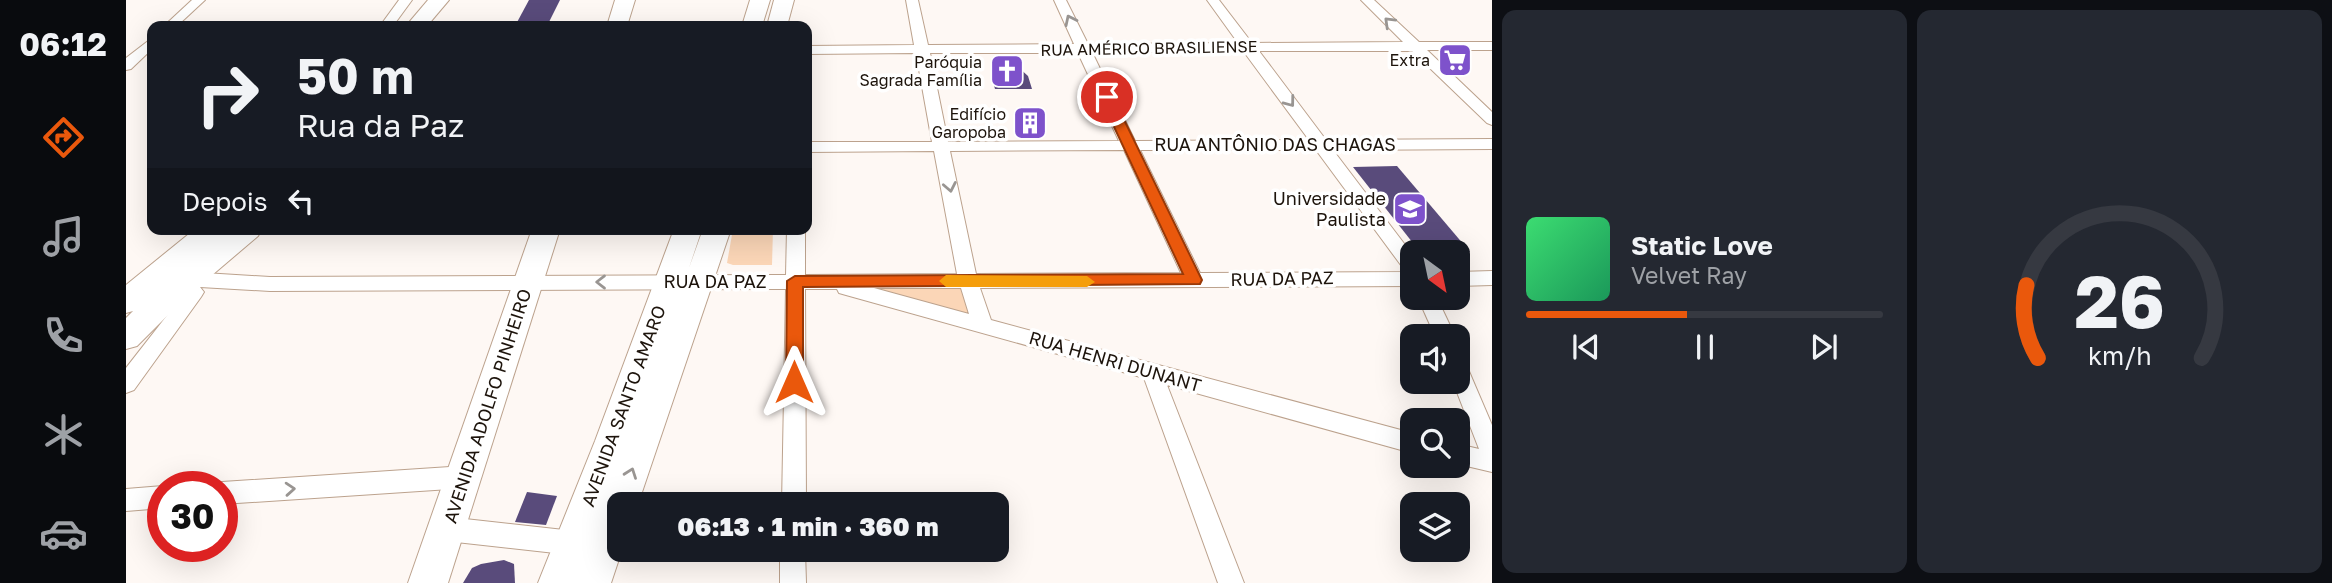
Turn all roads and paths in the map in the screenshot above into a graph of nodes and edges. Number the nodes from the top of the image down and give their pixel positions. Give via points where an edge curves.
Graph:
1 (199, 0) edge
2 (407, 0) edge
3 (439, 0) edge
4 (458, 0) edge
5 (625, 0) edge
6 (760, 0) edge
7 (785, 0) edge
8 (912, 0) edge
9 (1060, 0) edge
10 (1213, 0) edge
11 (1367, 0) edge
12 (176, 21) edge
13 (390, 21) edge
14 (420, 21) edge
15 (440, 21) edge
16 (619, 21) edge
17 (754, 21) edge
18 (779, 21) edge
19 (1492, 46) edge
20 (1249, 47) junction
21 (1414, 47) junction
22 (1084, 49) junction
23 (812, 50) edge
24 (922, 50) junction
25 (139, 54) edge
26 (126, 66) edge
27 (1492, 120) edge
28 (1492, 144) edge
29 (1129, 145) junction
30 (1324, 145) junction
31 (812, 147) edge
32 (942, 147) junction
33 (208, 235) edge
34 (239, 235) edge
35 (543, 235) edge
36 (688, 235) edge
37 (713, 235) edge
38 (797, 235) edge
39 (1400, 250) edge
40 (1470, 278) edge
41 (1492, 278) edge
42 (1400, 279) edge
43 (1194, 280) junction
44 (806, 281) junction
45 (968, 281) junction
46 (528, 282) junction
47 (684, 282) junction
48 (166, 286) edge
49 (126, 302) edge
50 (982, 324) junction
51 (126, 337) edge
52 (1152, 372) junction
53 (126, 384) edge
54 (1468, 394) edge
55 (1400, 440) edge
56 (1492, 453) edge
57 (1470, 457) edge
58 (1492, 462) edge
59 (465, 477) junction
60 (795, 492) edge
61 (238, 493) edge
62 (147, 499) edge
63 (126, 500) edge
64 (447, 529) junction
65 (573, 543) junction
66 (793, 562) edge
67 (429, 583) edge
68 (558, 583) edge
69 (591, 583) edge
70 (793, 583) edge
71 (1231, 583) edge

1 - 12 street
2 - 13 street
3 - 14 main road
4 - 15 main road
5 - 16 main road
6 - 17 main road
7 - 18 main road
8 - 24 street
22 -> 9 street
10 - 20 street
21 -> 11 street
19 - 21 street, RUA AMÉRICO BRASILIENSE
20 - 21 street, RUA AMÉRICO BRASILIENSE
20 - 22 street, RUA AMÉRICO BRASILIENSE
20 -> 30 street
21 - 27 street
22 - 24 street, RUA AMÉRICO BRASILIENSE
22 - 29 street
23 - 24 street, RUA AMÉRICO BRASILIENSE
24 - 32 street
25 - 26 street
28 - 30 street, RUA ANTÔNIO DAS CHAGAS
29 - 30 street, RUA ANTÔNIO DAS CHAGAS
29 - 32 street, RUA ANTÔNIO DAS CHAGAS
29 - 43 street
30 - 39 street
31 - 32 street, RUA ANTÔNIO DAS CHAGAS
32 -> 45 street
33 - 48 main road
34 - 48 main road
35 - 46 main road, AVENIDA ADOLFO PINHEIRO
36 - 47 main road, AVENIDA SANTO AMARO
37 - 47 main road, AVENIDA SANTO AMARO
38 - 44 street
40 - 41 street
42 - 43 street, RUA DA PAZ
43 - 45 street, RUA DA PAZ
44 - 45 street, RUA DA PAZ
44 - 47 street, RUA DA PAZ
44 - 50 street, RUA HENRI DUNANT
44 - 60 street
45 - 50 street
47 -> 46 street, RUA DA PAZ
46 - 48 street, RUA DA PAZ via 270,284 234,290
46 - 59 main road, AVENIDA ADOLFO PINHEIRO
47 - 65 main road, AVENIDA SANTO AMARO
69 -> 47 main road, AVENIDA SANTO AMARO
48 - 49 main road
48 - 51 main road
48 - 53 street
50 - 52 street, RUA HENRI DUNANT
52 - 55 street, RUA HENRI DUNANT
52 - 71 street
54 - 56 street
57 - 58 street
61 -> 59 street
59 - 64 main road, AVENIDA ADOLFO PINHEIRO
62 - 63 street
64 - 65 street
64 - 67 main road, AVENIDA ADOLFO PINHEIRO
65 - 68 main road, AVENIDA SANTO AMARO
66 - 70 street

